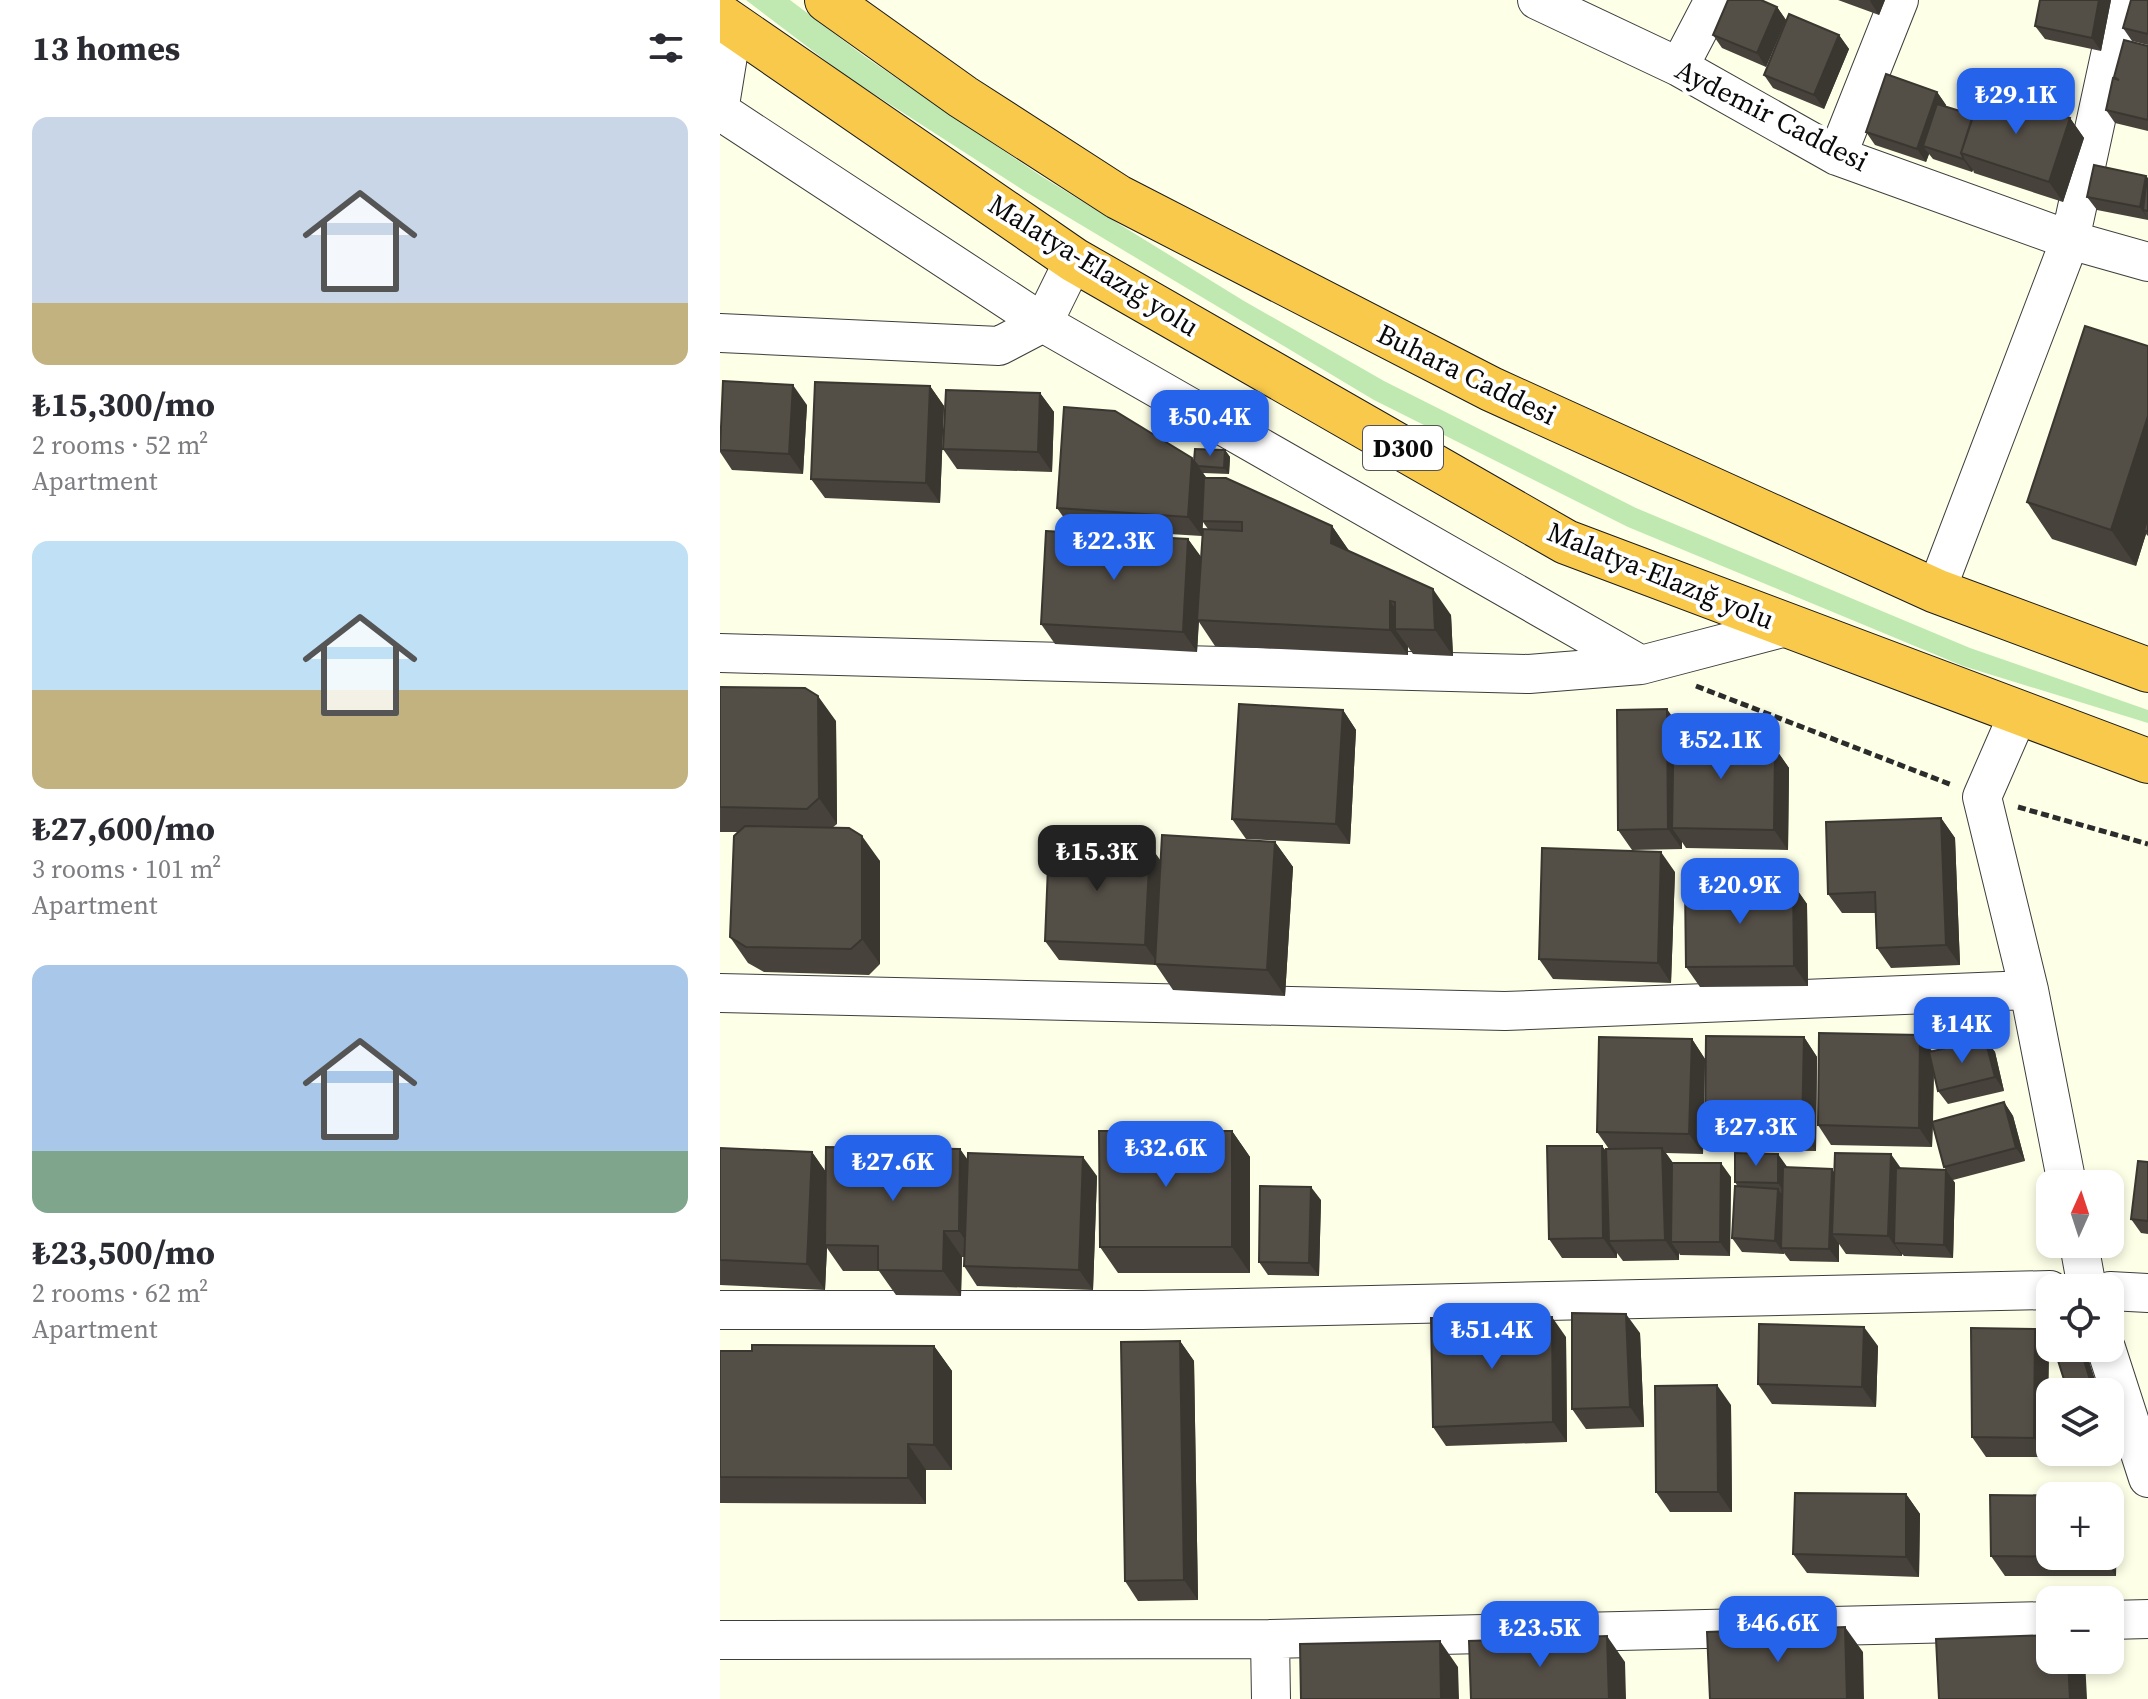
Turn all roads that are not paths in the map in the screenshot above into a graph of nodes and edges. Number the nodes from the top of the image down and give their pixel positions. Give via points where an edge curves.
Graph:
1 (827, 0) edge
2 (1537, 0) edge
3 (1714, 0) edge
4 (1899, 0) edge
5 (2122, 0) edge
6 (726, 20) edge
7 (1679, 67) junction
8 (720, 105) edge
9 (720, 111) edge
10 (1837, 156) junction
11 (2070, 240) junction
12 (1074, 260) junction
13 (2148, 262) edge
14 (1043, 323) junction
15 (720, 333) edge
16 (1936, 591) junction
17 (1790, 626) junction
18 (720, 653) edge
19 (1641, 665) junction
20 (2148, 670) edge
21 (2019, 712) junction
22 (2148, 761) edge
23 (2029, 990) junction
24 (720, 993) edge
25 (2064, 1170) edge
26 (2036, 1290) edge
27 (2124, 1292) edge
28 (2148, 1293) edge
29 (720, 1310) edge
30 (2111, 1362) edge
31 (2148, 1478) edge
32 (2148, 1619) edge
33 (2124, 1620) edge
34 (2036, 1621) edge
35 (1270, 1639) junction
36 (720, 1640) edge
37 (1271, 1699) edge

1 - 16 highway, Buhara Caddesi via 963,97 1118,197 1491,389
2 - 7 street, Aydemir Caddesi
3 - 7 street
4 - 10 street
5 - 11 street
6 - 8 street
6 - 12 highway, Malatya-Elazığ yolu / D300
7 - 10 street, Aydemir Caddesi
9 - 14 street
10 - 11 street, Aydemir Caddesi
11 - 13 street, Aydemir Caddesi
11 - 16 street
12 - 14 street
12 - 17 highway, Malatya-Elazığ yolu / D300 via 1566,542
14 - 15 street via 999,346
14 - 19 street
16 - 20 highway, Buhara Caddesi
17 - 19 street
17 - 21 highway, Malatya-Elazığ yolu / D300
18 - 19 street via 1529,674
21 - 22 highway, Malatya-Elazığ yolu / D300
21 - 23 street via 1982,797
23 - 24 street via 1505,1011
23 - 25 street
26 - 29 street via 1143,1310
27 - 28 street
30 - 31 street
32 - 33 street
34 - 35 street
35 - 36 street
35 - 37 street

